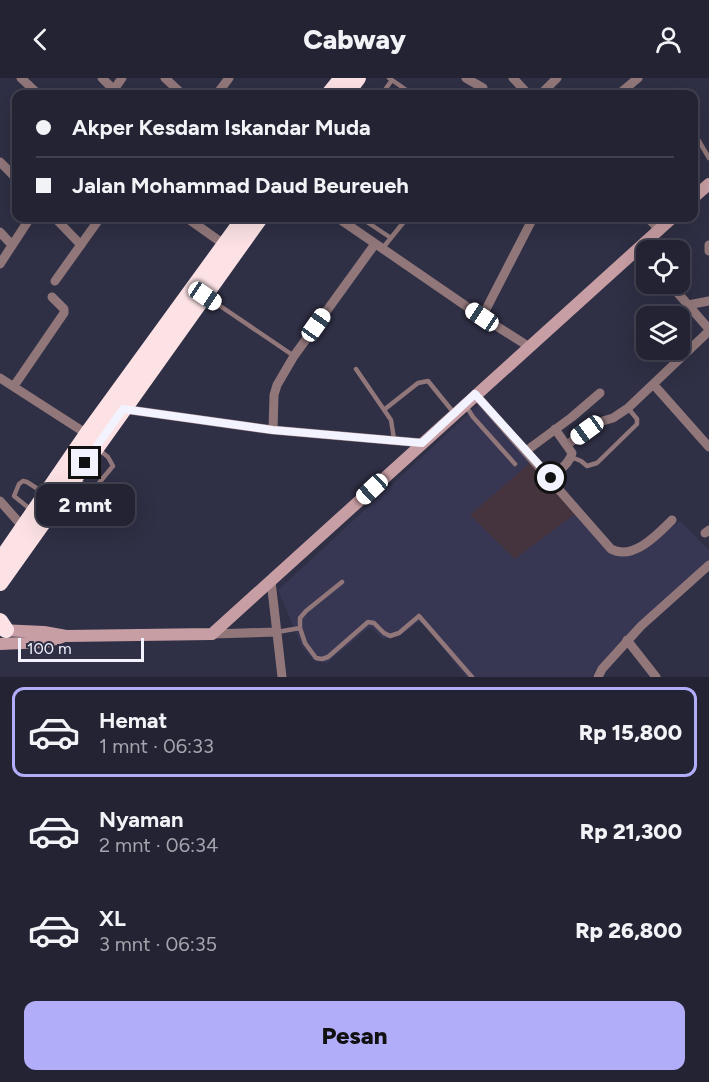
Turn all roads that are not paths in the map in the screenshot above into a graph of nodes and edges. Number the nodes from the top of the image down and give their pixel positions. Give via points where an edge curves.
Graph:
1 (21, 78) edge
2 (102, 78) edge
3 (342, 78) edge
4 (466, 78) edge
5 (513, 78) edge
6 (557, 78) edge
7 (638, 78) edge
8 (391, 79) edge
9 (483, 88) dead end
10 (34, 90) edge
11 (111, 90) edge
12 (332, 90) edge
13 (406, 90) edge
14 (524, 90) edge
15 (545, 90) edge
16 (624, 90) edge
17 (698, 139) edge
18 (709, 158) edge
19 (0, 162) edge
20 (12, 174) edge
21 (27, 222) edge
22 (59, 222) edge
23 (97, 222) edge
24 (193, 222) edge
25 (241, 222) edge
26 (257, 222) edge
27 (344, 222) edge
28 (368, 222) edge
29 (404, 222) edge
30 (531, 222) edge
31 (652, 222) edge
32 (667, 222) edge
33 (659, 229) junction
34 (0, 232) edge
35 (391, 238) junction
36 (652, 240) edge
37 (12, 245) junction
38 (81, 245) junction
39 (225, 245) junction
40 (709, 245) edge
41 (379, 246) junction
42 (709, 251) edge
43 (636, 259) edge
44 (0, 264) edge
45 (55, 281) dead end
46 (679, 294) edge
47 (205, 296) junction
48 (52, 297) dead end
49 (709, 301) edge
50 (688, 305) junction
51 (482, 317) junction
52 (709, 330) edge
53 (528, 346) junction
54 (294, 356) junction
55 (356, 369) dead end
56 (0, 378) edge
57 (654, 385) junction
58 (14, 386) junction
59 (600, 393) dead end
60 (475, 394) junction
61 (465, 404) junction
62 (628, 408) junction
63 (123, 409) junction
64 (385, 409) junction
65 (454, 413) junction
66 (555, 429) junction
67 (273, 430) junction
68 (394, 439) junction
69 (91, 441) junction
70 (422, 443) junction
71 (567, 445) junction
72 (709, 447) edge
73 (526, 451) junction
74 (571, 457) junction
75 (515, 464) dead end
76 (74, 478) junction
77 (551, 478) junction
78 (46, 495) junction
79 (0, 501) edge
80 (35, 512) junction
81 (672, 520) dead end
82 (23, 527) junction
83 (1, 559) edge
84 (709, 565) edge
85 (271, 581) junction
86 (342, 582) dead end
87 (0, 583) edge
88 (300, 628) junction
89 (1, 631) edge
90 (276, 632) junction
91 (212, 634) junction
92 (627, 640) junction
93 (282, 677) edge
94 (472, 677) edge
95 (598, 677) edge
96 (656, 677) edge

1 - 10 street
2 - 11 street
3 - 12 highway
4 - 9 street
5 - 14 street
6 - 15 street
7 - 16 street
8 - 13 lane
17 - 18 lane
19 - 20 street
21 - 37 street
22 - 38 street
23 - 38 street
24 - 39 street
25 - 39 highway
26 - 47 highway
27 - 41 street
28 - 35 lane
29 - 35 lane
30 - 51 street
31 - 33 street
32 - 33 street
33 - 36 street
34 - 37 street
35 - 41 lane
37 - 44 street
38 - 45 street
39 - 69 highway
40 - 42 street
41 - 51 street
41 - 54 street
43 - 53 street
46 - 50 street
47 - 54 lane
47 - 63 highway
48 - 58 street via 64,313
49 - 50 street
50 - 52 street
51 - 53 street
52 - 57 street
53 - 60 street
54 - 67 street via 275,390
55 - 64 lane
56 - 58 street
57 - 62 street
57 - 72 street
58 - 69 street
59 - 66 street
60 - 61 street
60 - 73 street
61 - 65 street
61 - 75 lane
62 - 71 street via 596,423
62 - 74 lane via 637,424 597,463 587,466
63 - 67 street
63 - 69 highway
64 - 65 lane via 418,383 428,381
64 - 68 lane
65 - 70 street
66 - 71 street
66 - 73 street
67 - 68 street
68 - 70 street
69 - 76 highway
69 - 76 lane via 113,466 94,489
69 - 78 highway
70 - 85 street
71 - 74 street
73 - 77 street
74 - 77 street
76 - 87 highway
77 - 81 street via 615,552 642,546
78 - 80 highway
78 - 80 lane via 27,482 19,484 14,496
79 - 82 street
80 - 82 highway
82 - 83 highway
84 - 92 street
85 - 90 street
85 - 91 street
86 - 88 lane via 306,611 300,618
88 - 90 lane
88 - 94 lane via 307,647 322,659 368,622 374,622 390,636 419,616
89 - 91 street via 66,636
90 - 91 street
90 - 93 street
92 - 95 street
92 - 96 street

